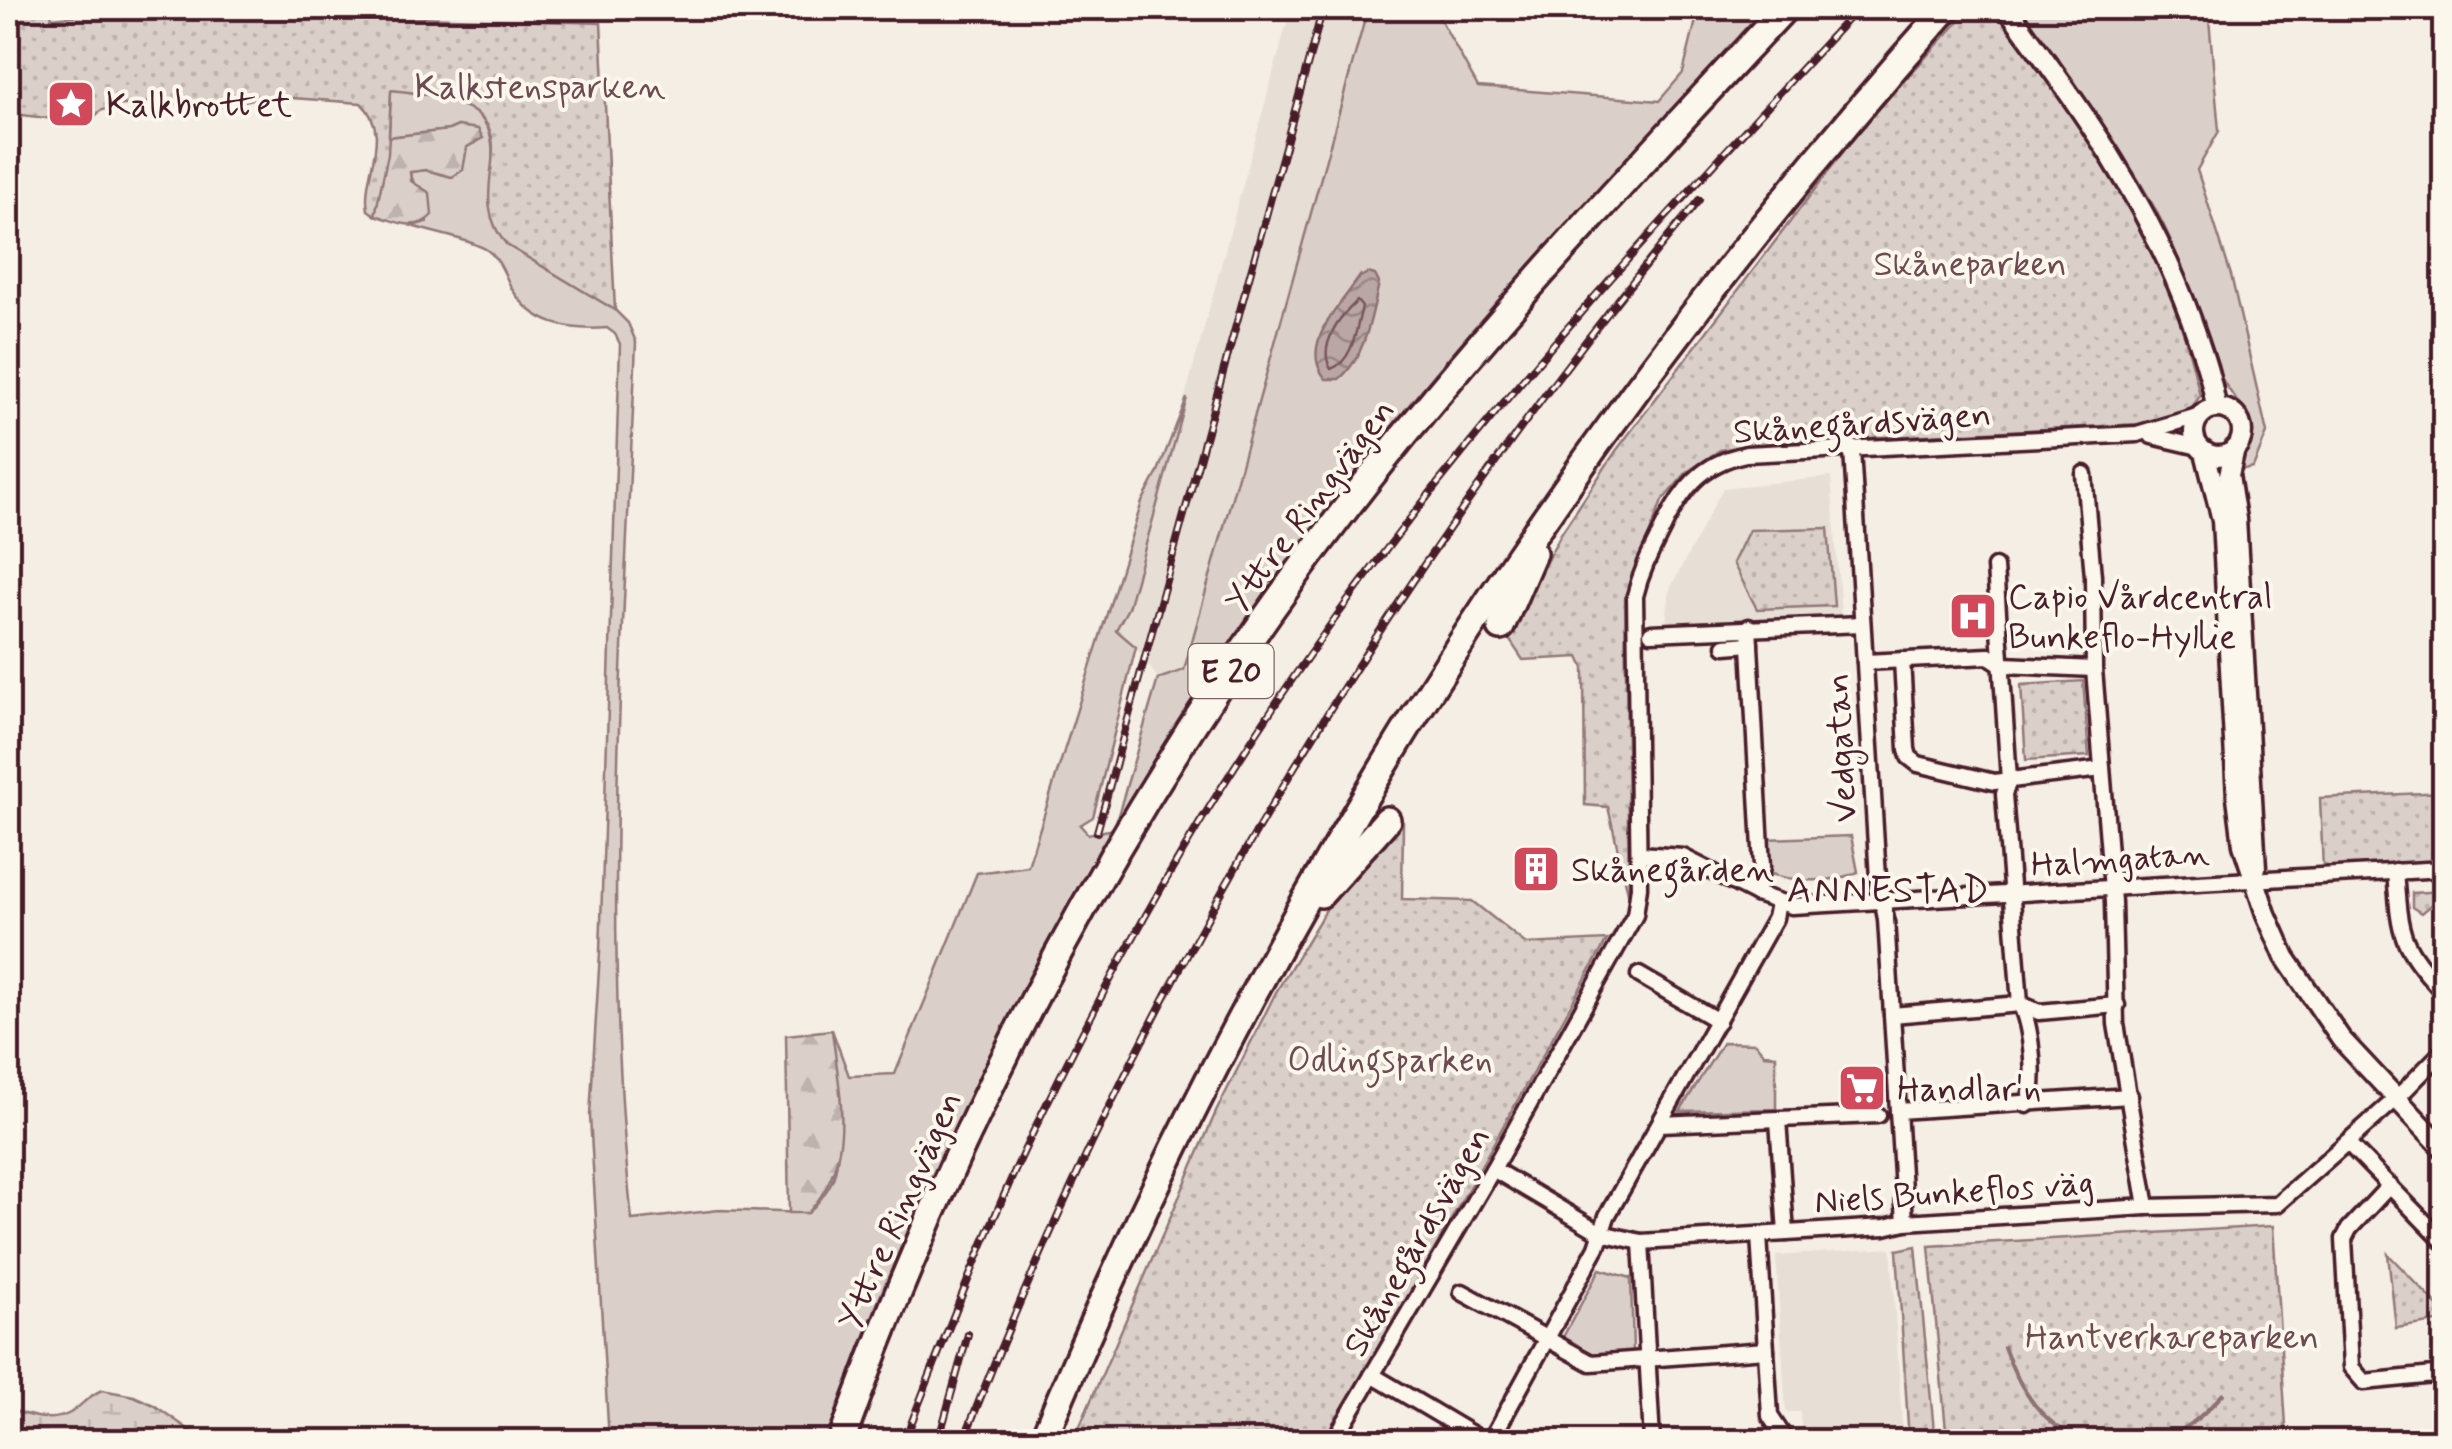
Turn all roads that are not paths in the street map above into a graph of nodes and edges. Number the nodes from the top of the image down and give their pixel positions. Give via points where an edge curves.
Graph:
1 (1785, 8) edge
2 (1947, 8) edge
3 (2007, 8) edge
4 (2208, 412) junction
5 (2136, 434) junction
6 (2235, 448) junction
7 (1852, 450) junction
8 (2202, 450) junction
9 (2084, 474) dead end
10 (1570, 477) junction
11 (1995, 567) dead end
12 (1862, 624) junction
13 (1502, 627) dead end
14 (1748, 627) junction
15 (1651, 633) dead end
16 (1750, 644) junction
17 (1725, 646) dead end
18 (1902, 660) junction
19 (1865, 662) junction
20 (2003, 666) junction
21 (2094, 670) junction
22 (2102, 770) junction
23 (2009, 780) junction
24 (1387, 820) dead end
25 (1639, 854) junction
26 (2444, 869) edge
27 (2395, 871) junction
28 (2256, 878) junction
29 (2112, 887) junction
30 (1756, 894) junction
31 (2010, 895) junction
32 (1882, 901) junction
33 (1778, 903) junction
34 (1274, 952) junction
35 (1639, 975) dead end
36 (2444, 994) edge
37 (2020, 1004) junction
38 (2117, 1005) junction
39 (1892, 1015) junction
40 (1718, 1021) junction
41 (2444, 1050) edge
42 (2130, 1096) junction
43 (2397, 1098) junction
44 (2027, 1105) junction
45 (1898, 1111) junction
46 (1878, 1116) dead end
47 (1778, 1120) junction
48 (1660, 1124) junction
49 (2346, 1142) junction
50 (2444, 1149) edge
51 (1493, 1170) junction
52 (2390, 1185) junction
53 (2147, 1208) junction
54 (1905, 1222) junction
55 (1601, 1232) junction
56 (1786, 1233) junction
57 (1759, 1234) junction
58 (1640, 1242) junction
59 (2444, 1242) edge
60 (1462, 1292) dead end
61 (1546, 1340) junction
62 (1766, 1350) junction
63 (1647, 1359) junction
64 (2444, 1374) edge
65 (1372, 1375) junction
66 (1782, 1434) dead end
67 (1652, 1441) edge
68 (841, 1442) edge
69 (1042, 1442) edge
70 (1337, 1442) edge
71 (1487, 1442) edge

1 - 68 highway, Yttre Ringvägen / E 20 via 1455,371 1342,513 1189,733 1044,981 974,1120
2 - 10 highway via 1757,230
3 - 4 street via 2099,134 2154,228 2213,386
4 - 5 street, Skånegårdsvägen
4 - 6 street via 2232,412 2240,424
4 - 8 street via 2194,430
5 - 7 street, Skånegårdsvägen
5 - 8 street, Skånegårdsvägen
6 - 8 street via 2218,456
6 - 28 street via 2229,474
7 - 12 street, Vedgatan
7 - 25 street, Skånegårdsvägen via 1726,458 1698,474 1669,513 1635,596
8 - 28 street via 2222,520 2237,797 2243,845
9 - 21 street
10 - 13 highway
10 - 34 highway via 1428,691
11 - 20 street
12 - 14 street
12 - 19 street, Vedgatan
14 - 15 street
14 - 16 street
16 - 17 street
16 - 30 street via 1762,867
18 - 19 street
18 - 20 street via 1989,656
18 - 23 street via 1909,757 1930,769
19 - 32 street, Vedgatan
20 - 21 street
20 - 23 street
21 - 22 street
22 - 23 street
22 - 29 street
23 - 31 street via 2004,794
24 - 34 highway
25 - 30 street, Halmgatan via 1683,857
25 - 51 street, Skånegårdsvägen via 1635,915
26 - 27 street, Halmgatan
27 - 28 street, Halmgatan
27 - 36 street via 2399,931
28 - 29 street, Halmgatan
28 - 43 street via 2284,956 2308,994
29 - 31 street, Halmgatan
29 - 38 street
30 - 33 street, Halmgatan
31 - 32 street, Halmgatan
31 - 37 street
32 - 33 street, Halmgatan
32 - 39 street, Vedgatan
33 - 40 street via 1776,918
34 - 69 highway via 1143,1210
35 - 40 street
37 - 38 street via 2039,1012
37 - 39 street
37 - 44 street via 2033,1093
38 - 42 street
39 - 45 street, Vedgatan
40 - 48 street
41 - 43 street, Niels Bunkeflos väg
42 - 44 street
42 - 53 street
43 - 49 street, Niels Bunkeflos väg
43 - 50 street
44 - 45 street
45 - 54 street, Vedgatan
46 - 47 street
47 - 48 street
47 - 56 street
48 - 55 street
49 - 52 street
49 - 53 street, Niels Bunkeflos väg via 2277,1204
51 - 55 street, Niels Bunkeflos väg
51 - 65 street, Skånegårdsvägen
52 - 59 street
52 - 64 street via 2344,1239 2351,1367 2364,1382
53 - 54 street, Niels Bunkeflos väg
54 - 56 street, Niels Bunkeflos väg
55 - 58 street, Niels Bunkeflos väg
55 - 61 street
56 - 57 street, Niels Bunkeflos väg
57 - 58 street, Niels Bunkeflos väg
57 - 62 street
58 - 63 street
60 - 61 street
61 - 63 street via 1591,1364
61 - 71 street
62 - 63 street
62 - 66 street via 1770,1416
63 - 67 street
65 - 70 street, Skånegårdsvägen
65 - 71 street

